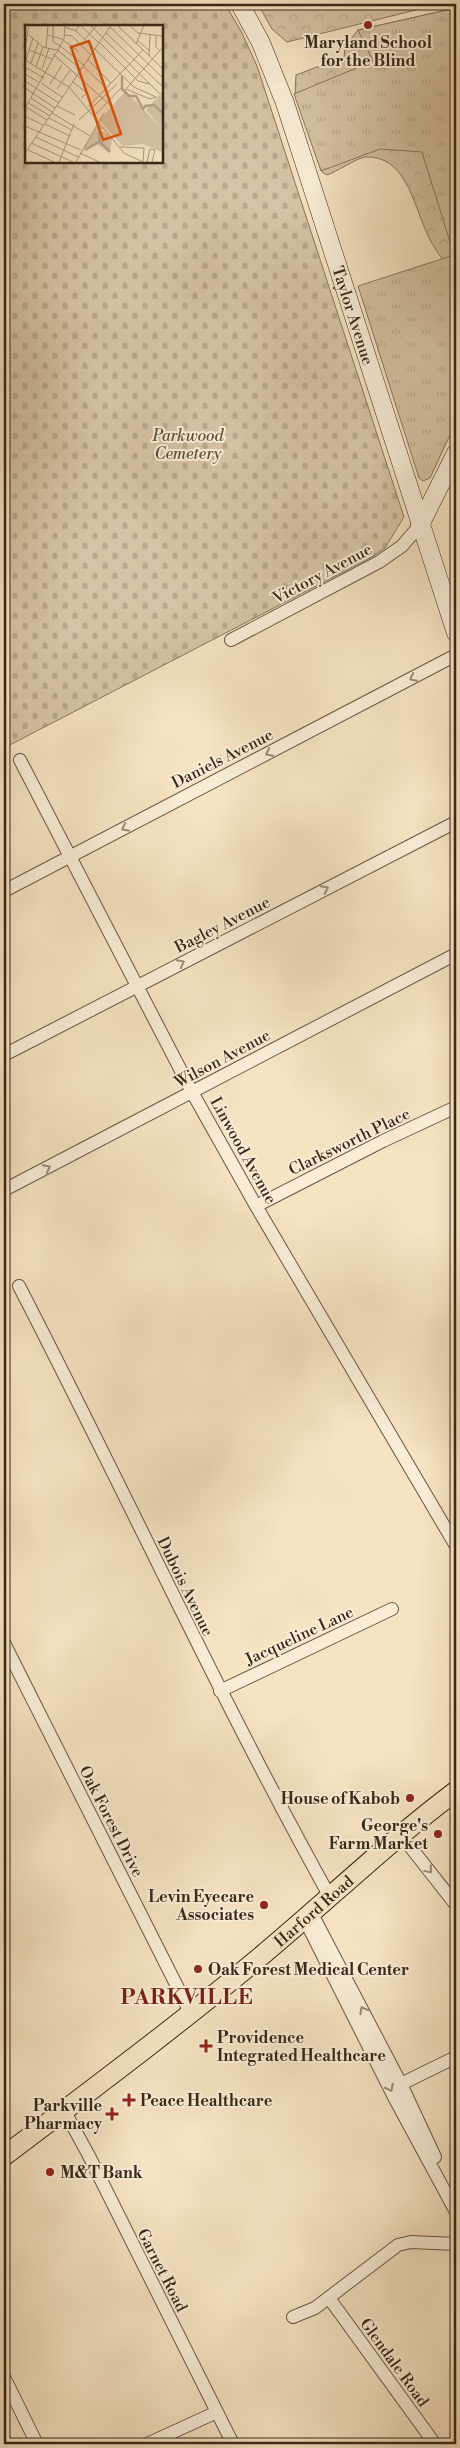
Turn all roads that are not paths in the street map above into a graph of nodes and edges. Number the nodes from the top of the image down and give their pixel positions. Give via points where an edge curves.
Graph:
1 (240, 4) edge
2 (456, 452) edge
3 (420, 525) junction
4 (455, 623) edge
5 (230, 640) dead end
6 (456, 655) edge
7 (20, 760) dead end
8 (456, 822) edge
9 (70, 857) junction
10 (4, 891) edge
11 (456, 954) edge
12 (137, 986) junction
13 (4, 1055) edge
14 (192, 1092) junction
15 (456, 1107) edge
16 (4, 1190) edge
17 (256, 1206) junction
18 (19, 1286) dead end
19 (456, 1546) edge
20 (392, 1609) dead end
21 (4, 1643) edge
22 (220, 1691) junction
23 (456, 1791) edge
24 (400, 1836) junction
25 (330, 1897) junction
26 (456, 1905) edge
27 (308, 1917) junction
28 (191, 2014) junction
29 (456, 2058) edge
30 (402, 2084) junction
31 (64, 2110) junction
32 (407, 2110) junction
33 (4, 2156) edge
34 (453, 2195) edge
35 (456, 2212) edge
36 (456, 2244) edge
37 (329, 2298) junction
38 (293, 2317) dead end
39 (4, 2377) edge
40 (217, 2412) junction
41 (37, 2444) edge
42 (147, 2444) edge
43 (233, 2444) edge
44 (435, 2444) edge

1 - 3 main road, Taylor Avenue via 261,43 284,103
2 - 3 main road
3 - 4 main road, Taylor Avenue
3 - 5 street, Victory Avenue via 402,546 379,562
6 -> 9 street, Daniels Avenue
7 - 9 street, Linwood Avenue
12 -> 8 street, Bagley Avenue
9 - 10 street, Daniels Avenue
9 - 12 street, Linwood Avenue
11 - 14 street, Wilson Avenue
12 - 13 street, Bagley Avenue
12 - 14 street, Linwood Avenue
16 -> 14 street, Wilson Avenue
14 - 17 street, Linwood Avenue
15 - 17 street, Clarksworth Place
17 - 19 street, Linwood Avenue
18 - 22 street, Dubois Avenue
20 - 22 street, Jacqueline Lane
21 - 28 street, Oak Forest Drive
22 - 25 street, Dubois Avenue
23 - 24 main road, Harford Road
24 - 25 main road, Harford Road
24 -> 26 street
25 - 27 main road, Harford Road
27 - 28 main road, Harford Road
30 -> 27 street
27 -> 32 street
28 - 31 main road, Harford Road
29 - 30 street
30 - 32 street
31 - 33 main road, Harford Road
31 - 40 street, Garnet Road
32 - 34 street
34 - 35 street
36 - 37 street via 411,2242 398,2245
37 - 38 street
37 - 44 street, Glendale Road
39 - 41 street
40 - 42 street
40 - 43 street, Garnet Road

